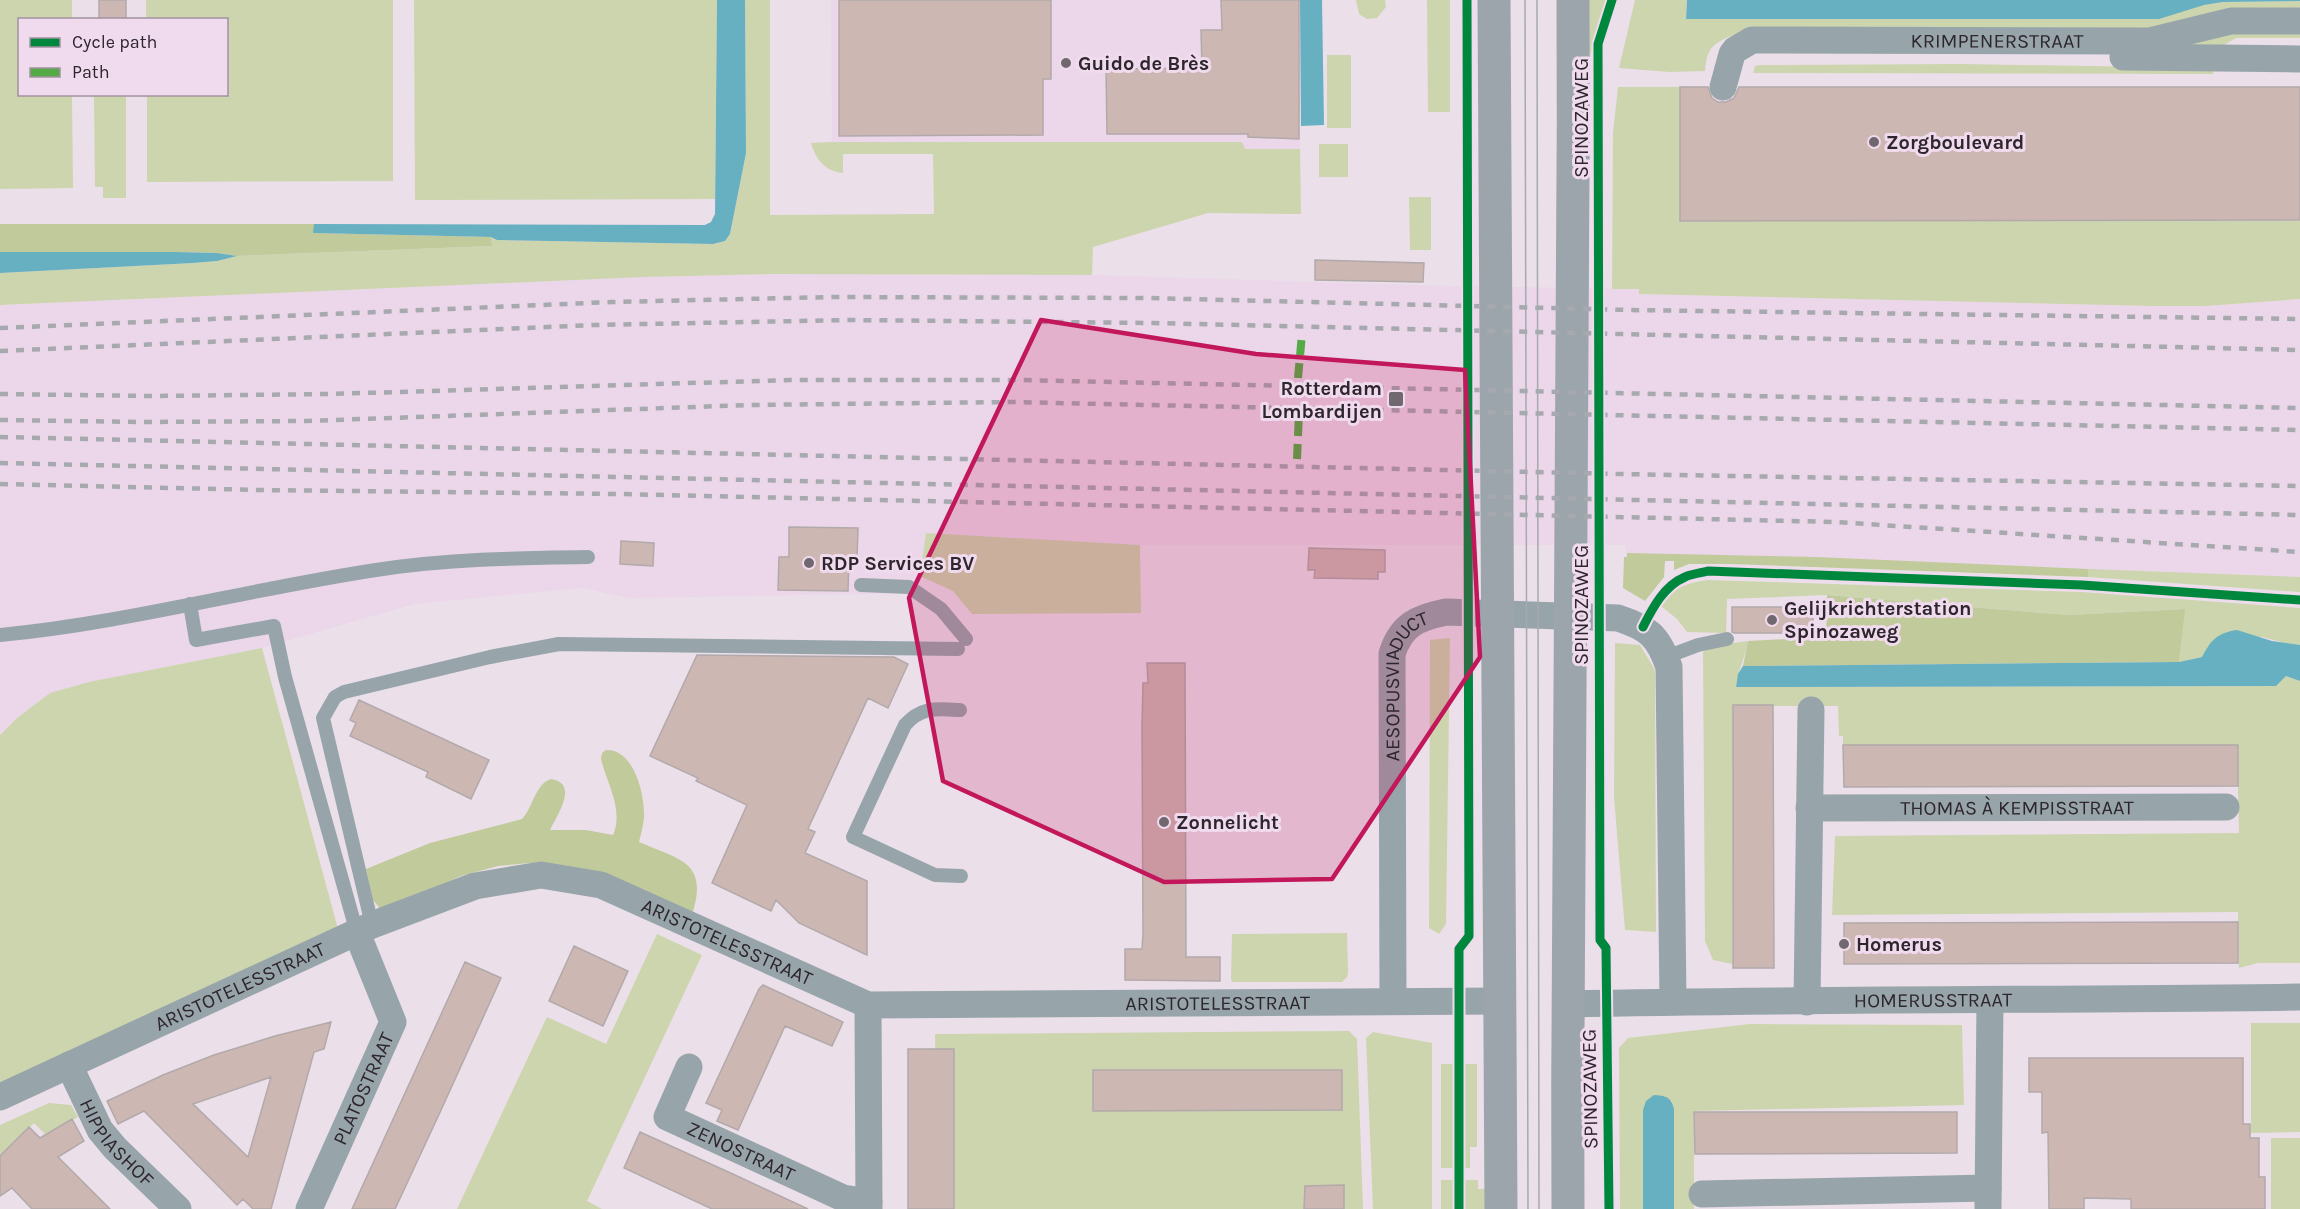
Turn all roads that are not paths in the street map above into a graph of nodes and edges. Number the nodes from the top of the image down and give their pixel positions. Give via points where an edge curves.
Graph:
1 (1494, 0) edge
2 (1573, 0) edge
3 (2300, 21) edge
4 (2300, 59) edge
5 (588, 557) dead end
6 (861, 585) dead end
7 (190, 604) junction
8 (0, 634) edge
9 (1726, 639) dead end
10 (1666, 657) junction
11 (960, 710) dead end
12 (1811, 710) dead end
13 (2226, 807) dead end
14 (1809, 808) junction
15 (961, 876) dead end
16 (364, 929) junction
17 (2300, 997) edge
18 (1394, 1000) junction
19 (1501, 1001) junction
20 (1673, 1001) junction
21 (1990, 1001) junction
22 (1807, 1002) junction
23 (1567, 1004) junction
24 (868, 1005) junction
25 (69, 1065) junction
26 (689, 1066) dead end
27 (0, 1097) edge
28 (1701, 1194) dead end
29 (1988, 1199) edge
30 (1758, 1202) edge
31 (869, 1206) edge
32 (178, 1209) edge
33 (309, 1209) edge
34 (1500, 1209) edge
35 (1568, 1209) edge

1 - 19 main road
2 - 23 main road, SPINOZAWEG
3 - 4 street, KRIMPENERSTRAAT via 2231,21 2149,42 1752,40 1732,54 1732,87 1746,65 1772,55
5 - 7 lane via 479,559 406,566
6 - 16 lane via 909,587 941,609 962,644 559,644 490,657 335,697 323,718
7 - 8 lane
7 - 16 lane via 196,640 274,626 285,677
9 - 10 lane
10 - 18 street, AESOPUSVIADUCT via 1643,627 1615,618 1450,613 1412,623 1395,644
10 - 20 street, AESOPUSVIADUCT
11 - 15 lane via 919,712 905,725 853,837 935,875
12 - 14 street
13 - 14 street, THOMAS À KEMPISSTRAAT
14 - 22 street
16 - 24 street, ARISTOTELESSTRAAT via 475,886 541,875 602,885
16 - 25 street, ARISTOTELESSTRAAT
16 - 33 street, PLATOSTRAAT via 393,1022
17 - 21 street, HOMERUSSTRAAT
18 - 19 street, ARISTOTELESSTRAAT
18 - 24 street, ARISTOTELESSTRAAT
19 - 34 main road
20 - 22 street, HOMERUSSTRAAT
20 - 23 street, HOMERUSSTRAAT
21 - 22 street, HOMERUSSTRAAT
21 - 29 street
23 - 35 main road, SPINOZAWEG
24 - 31 street, ZENOSTRAAT
25 - 27 street, ARISTOTELESSTRAAT
25 - 32 street, HIPPIASHOF via 100,1130
26 - 31 street, ZENOSTRAAT via 667,1117 843,1198
28 - 30 street
29 - 30 street

